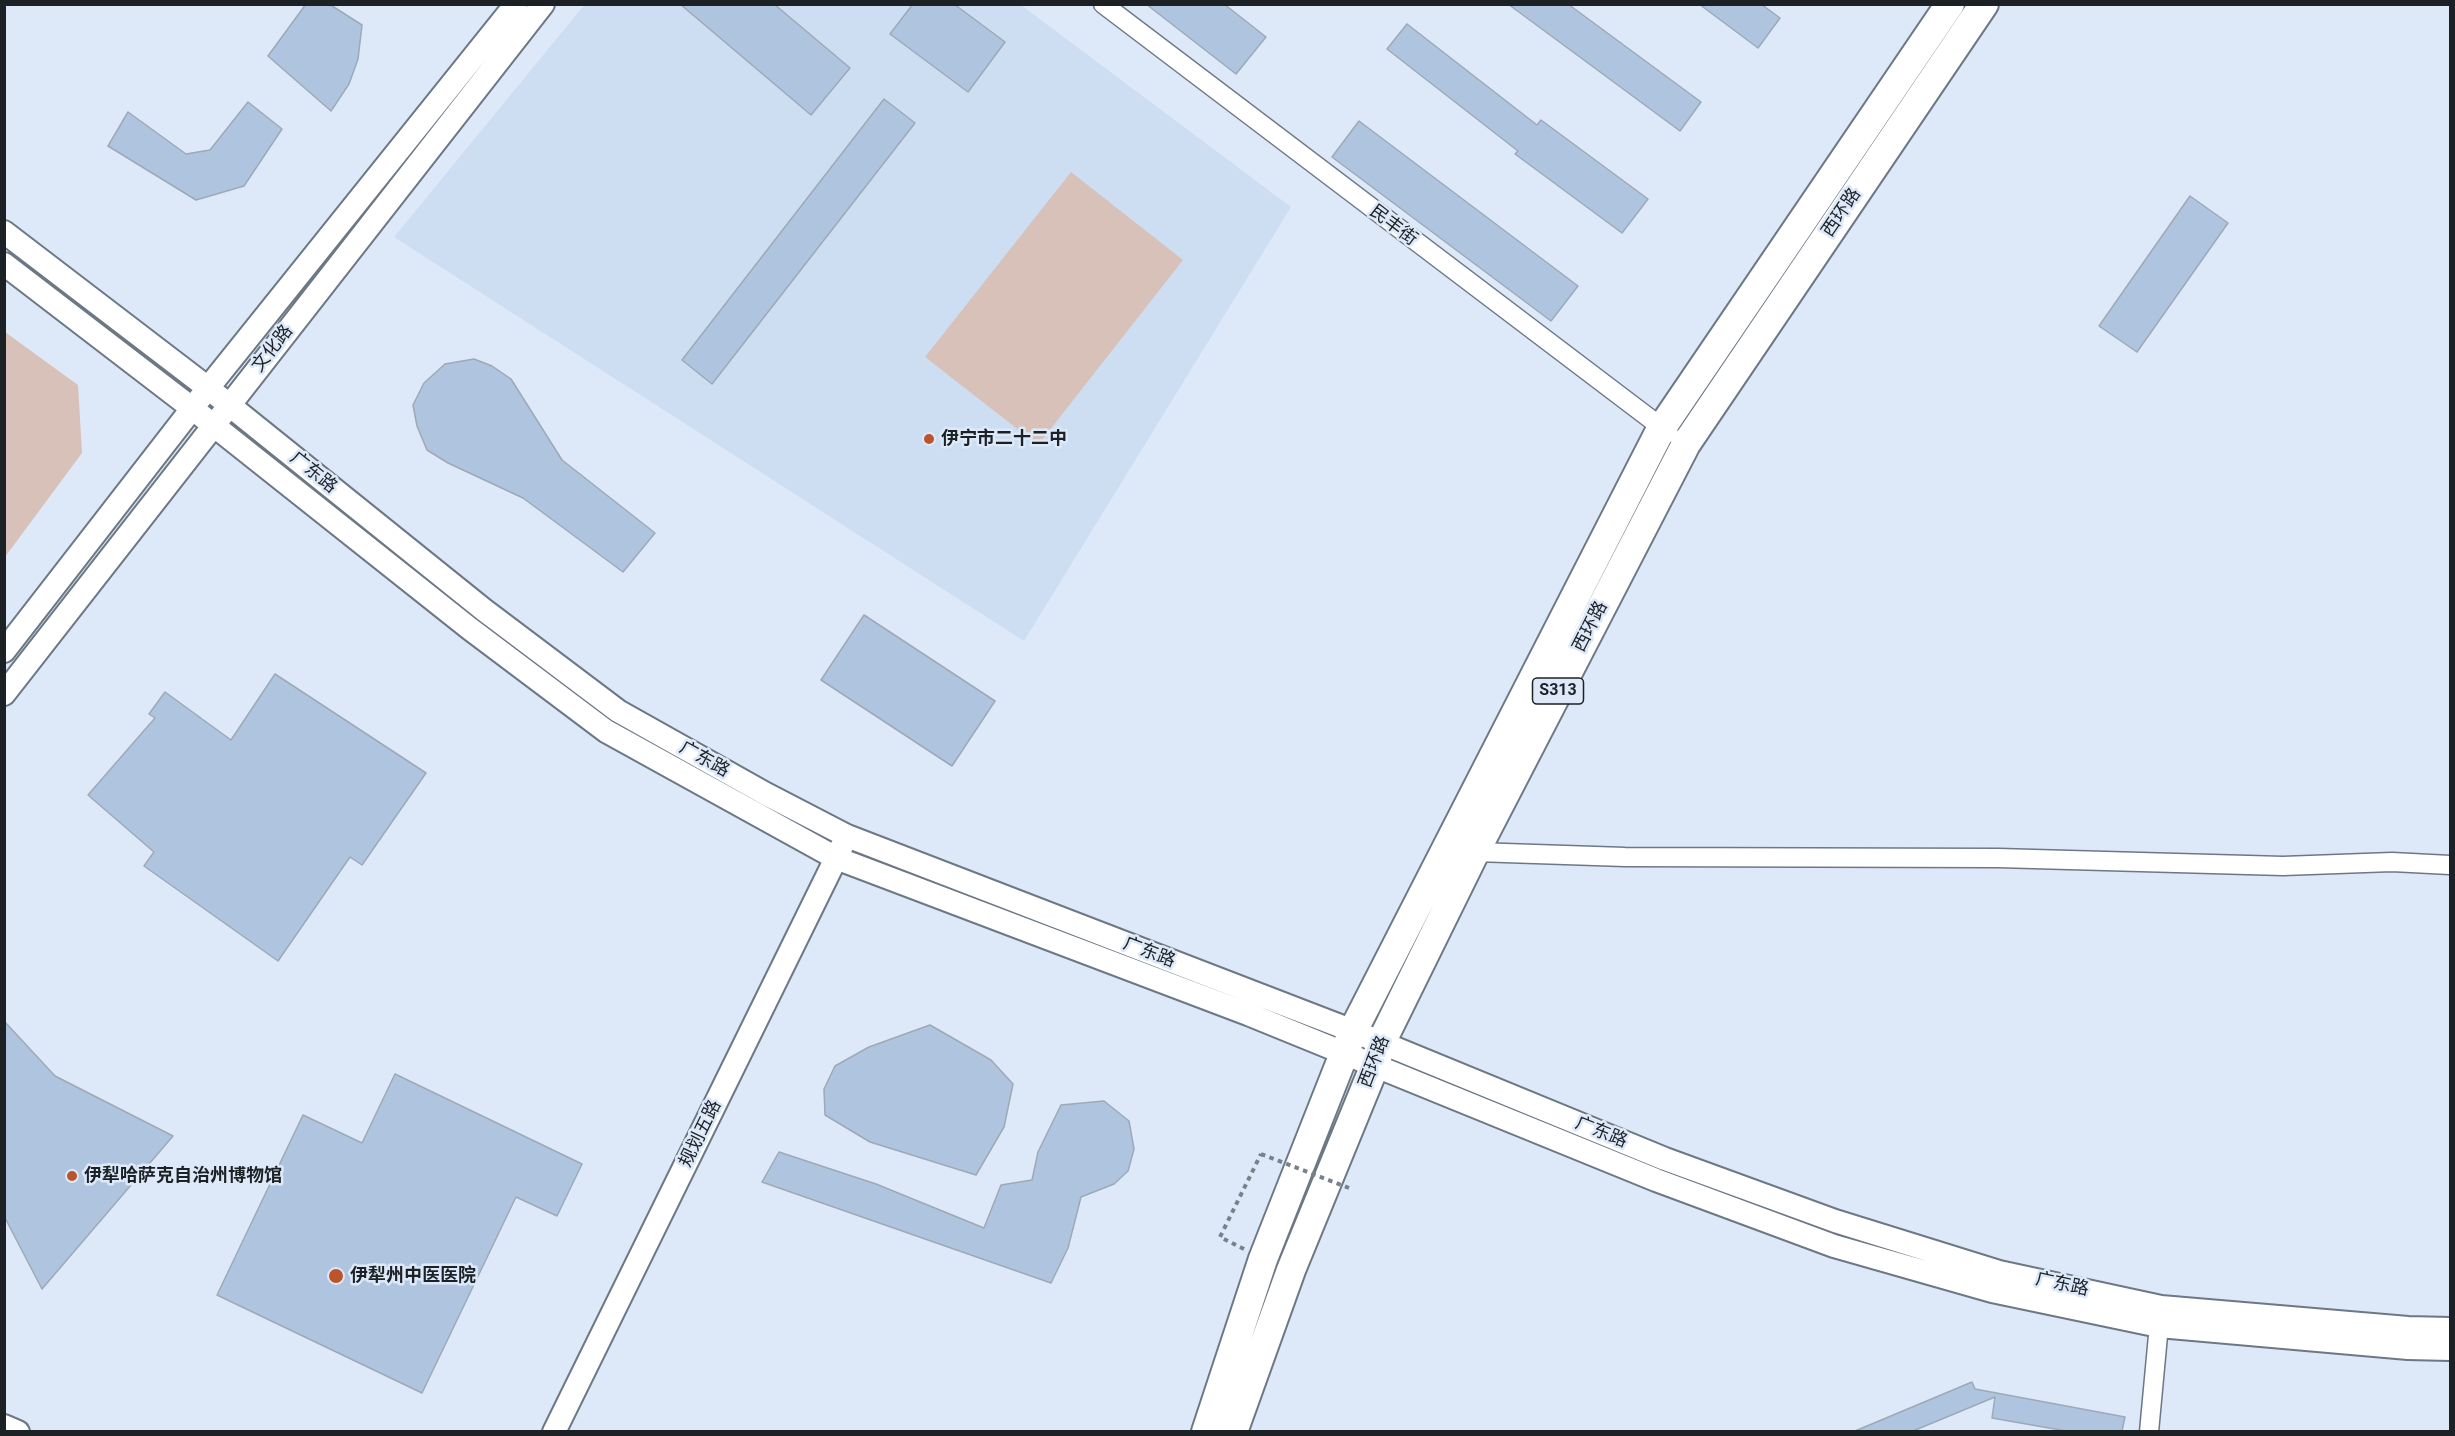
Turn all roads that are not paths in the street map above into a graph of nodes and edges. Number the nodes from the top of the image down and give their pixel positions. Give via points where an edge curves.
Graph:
1 (516, 4) edge
2 (543, 4) edge
3 (1103, 4) edge
4 (1950, 4) edge
5 (1984, 4) edge
6 (4, 232) edge
7 (4, 264) edge
8 (208, 388) junction
9 (228, 406) junction
10 (193, 409) junction
11 (213, 425) junction
12 (1661, 429) junction
13 (1686, 444) junction
14 (4, 651) edge
15 (4, 694) edge
16 (847, 836) junction
17 (1475, 852) junction
18 (836, 858) junction
19 (2451, 865) edge
20 (1348, 1042) junction
21 (1378, 1054) junction
22 (2160, 1316) junction
23 (2451, 1329) edge
24 (2451, 1348) edge
25 (4, 1426) edge
26 (18, 1431) edge
27 (554, 1431) edge
28 (1206, 1431) edge
29 (1233, 1431) edge
30 (2149, 1431) edge

1 - 8 street, 文化路
2 - 9 street, 文化路
3 - 12 street, 民丰街
4 - 12 main road, 西环路 / S313
5 - 13 main road, 西环路 / S313
6 - 8 street, 广东路
7 - 10 street, 广东路
8 - 9 street, 广东路
8 - 10 street, 文化路
9 - 11 street, 文化路
9 - 16 street, 广东路 via 618,711
10 - 11 street, 广东路
10 - 14 street, 文化路
11 - 15 street, 文化路
11 - 18 street, 广东路 via 606,731
12 - 13 street, 民丰街
12 - 20 main road, 西环路 / S313
13 - 17 main road, 西环路 / S313
16 - 18 street, 规划五路
16 - 20 street, 广东路
17 - 19 street via 1625,857 1998,858 2283,866 2392,862
17 - 21 main road, 西环路 / S313
18 - 20 street, 广东路 via 1248,1014
18 - 27 street, 规划五路
20 - 21 street, 广东路
20 - 28 main road, 西环路 / S313 via 1263,1259
21 - 22 street, 广东路 via 1656,1180 1834,1246 1992,1291
21 - 29 main road, 西环路 / S313 via 1291,1270
22 - 23 street, 广东路
22 - 24 street, 广东路 via 2408,1348
22 - 30 street
25 - 26 street

